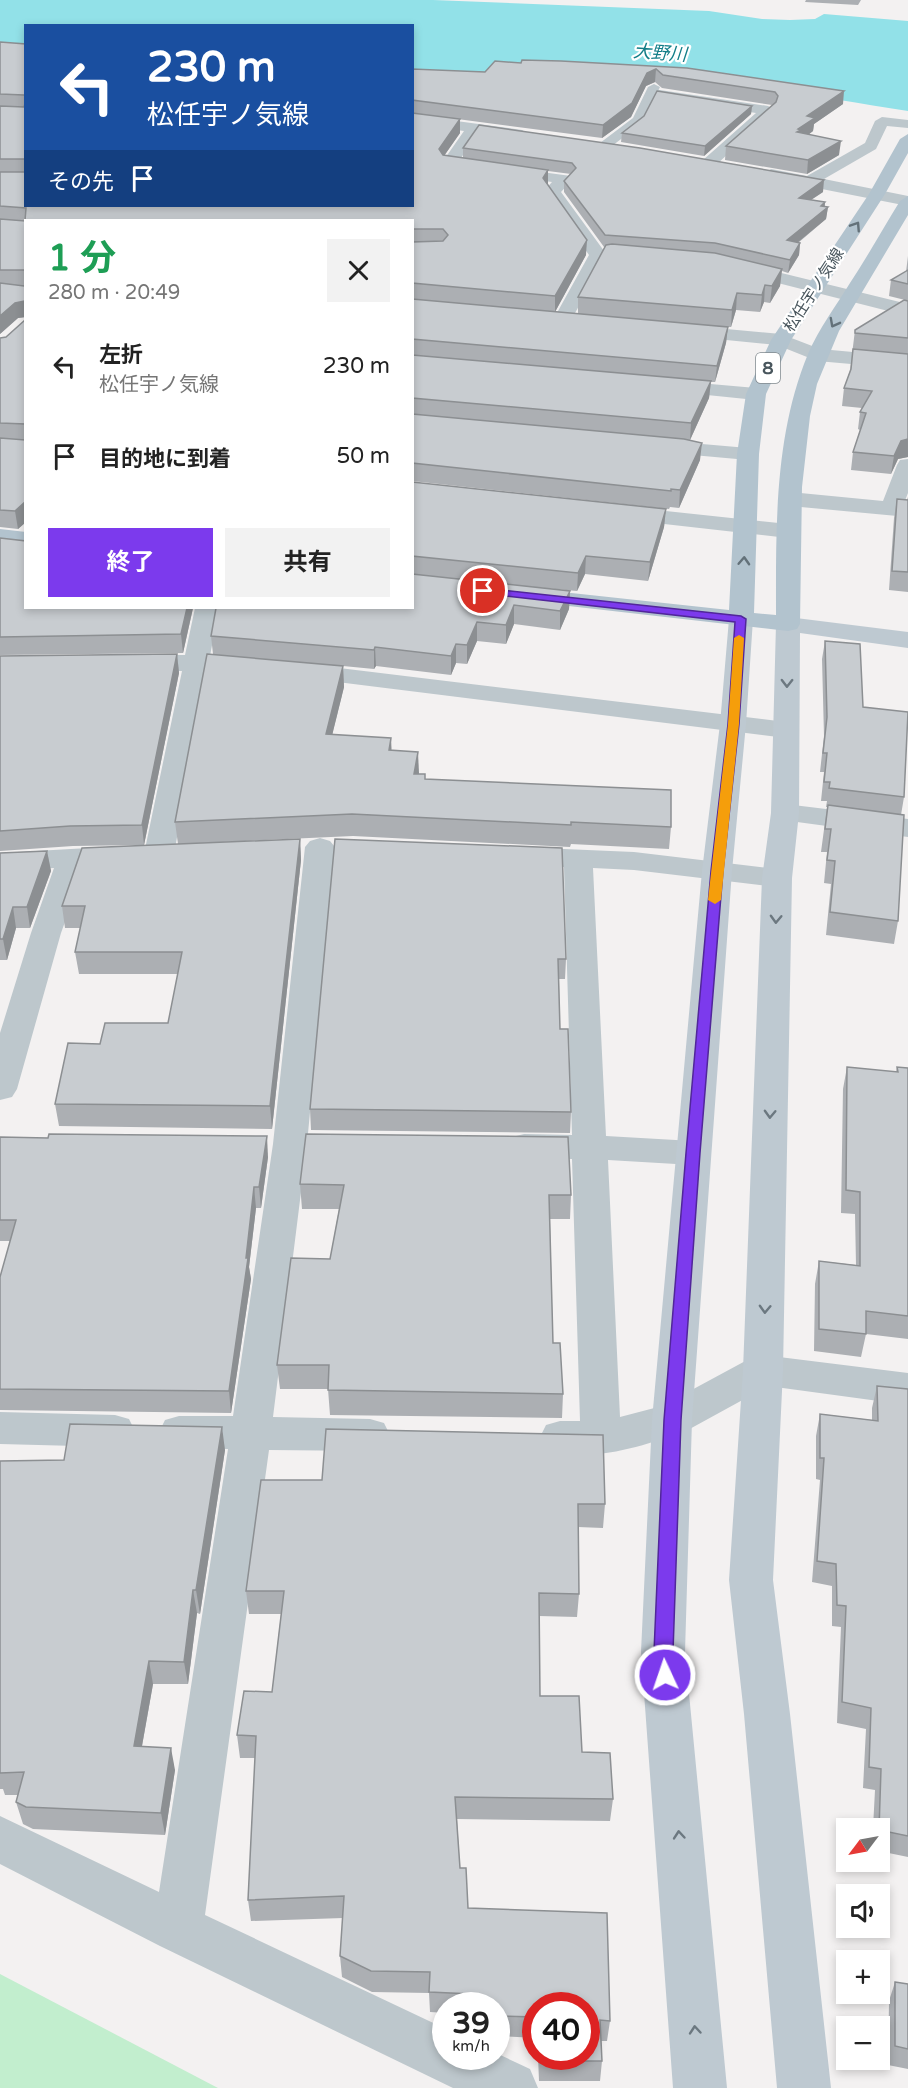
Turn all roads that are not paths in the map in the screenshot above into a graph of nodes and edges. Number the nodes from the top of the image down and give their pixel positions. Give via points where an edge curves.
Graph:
1 (654, 90) joint
2 (414, 119) edge
3 (908, 124) edge
4 (474, 128) junction
5 (541, 137) edge
6 (583, 143) edge
7 (904, 145) edge
8 (604, 146) junction
9 (628, 150) edge
10 (731, 167) edge
11 (753, 171) edge
12 (565, 179) junction
13 (808, 181) junction
14 (877, 194) junction
15 (908, 201) edge
16 (714, 262) edge
17 (816, 287) junction
18 (852, 296) junction
19 (908, 310) edge
20 (539, 318) edge
21 (562, 320) junction
22 (585, 322) edge
23 (666, 330) edge
24 (781, 340) junction
25 (817, 356) junction
26 (908, 363) edge
27 (641, 384) edge
28 (756, 394) junction
29 (632, 444) edge
30 (748, 454) junction
31 (908, 465) edge
32 (790, 499) junction
33 (899, 509) edge
34 (603, 511) edge
35 (746, 527) junction
36 (788, 531) junction
37 (0, 536) edge
38 (24, 539) edge
39 (506, 593) edge
40 (207, 609) edge
41 (741, 619) junction
42 (788, 624) junction
43 (908, 640) edge
44 (195, 663) junction
45 (115, 664) edge
46 (733, 724) junction
47 (786, 730) junction
48 (785, 813) junction
49 (908, 828) edge
50 (320, 847) dead end
51 (495, 855) edge
52 (73, 857) junction
53 (578, 860) junction
54 (0, 862) edge
55 (717, 871) junction
56 (777, 878) junction
57 (0, 1089) edge
58 (498, 1146) edge
59 (590, 1147) junction
60 (693, 1153) junction
61 (763, 1370) junction
62 (908, 1389) edge
63 (672, 1420) junction
64 (0, 1428) edge
65 (251, 1434) junction
66 (403, 1436) edge
67 (519, 1437) edge
68 (601, 1438) junction
69 (0, 1839) edge
70 (178, 1928) junction
71 (511, 2088) edge
72 (700, 2088) edge
73 (804, 2088) edge

1 - 8 lane via 638,120
1 - 10 street via 768,110 703,162
2 - 4 street
3 - 13 street via 882,121 871,146
4 - 5 street
4 - 12 street via 449,164
6 - 8 street
7 - 14 main road, 松任宇ノ気線 / 8
8 - 9 street
8 - 12 street
11 - 13 street
12 - 21 street via 552,191 605,254
13 - 14 street
14 - 15 street
17 -> 14 main road, 松任宇ノ気線 / 8
15 - 18 main road, 松任宇ノ気線 / 8
16 - 17 street
17 - 18 street
17 - 24 main road, 松任宇ノ気線 / 8
18 - 19 street
18 -> 25 main road, 松任宇ノ気線 / 8
20 - 21 street
21 - 22 street
23 - 24 street
24 - 25 street
24 - 28 main road, 松任宇ノ気線 / 8
25 - 26 street
25 - 32 main road, 松任宇ノ気線 / 8 via 803,400
27 - 28 street
28 - 30 main road, 松任宇ノ気線 / 8
29 - 30 street
30 - 35 main road, 松任宇ノ気線 / 8
31 - 33 street
32 - 33 street
32 - 36 main road, 松任宇ノ気線 / 8
34 - 35 street
35 - 36 street
41 -> 35 main road, 松任宇ノ気線 / 8
36 - 42 main road, 松任宇ノ気線 / 8
37 - 38 main road
39 - 41 main road
40 - 44 street
41 - 42 main road
41 - 46 street
42 - 43 street
42 -> 47 street
44 - 45 street
44 - 46 street via 307,672
44 - 52 street via 171,853
46 - 47 street
46 - 55 street
47 - 48 street
48 - 49 street
48 - 56 street
50 - 65 street via 290,1144
51 - 53 street
52 - 54 street
52 - 57 street
53 - 55 street via 634,861
53 - 59 street
55 - 56 street
55 - 60 street
56 -> 61 street
58 - 59 street
59 - 60 street
59 - 68 street
60 - 63 street
61 - 62 street
61 - 63 street
61 - 73 street via 752,1580
63 - 68 street
72 -> 63 street via 663,1652
64 - 65 street
65 - 66 street
65 - 70 street
67 - 68 street
69 - 70 street
70 - 71 street

